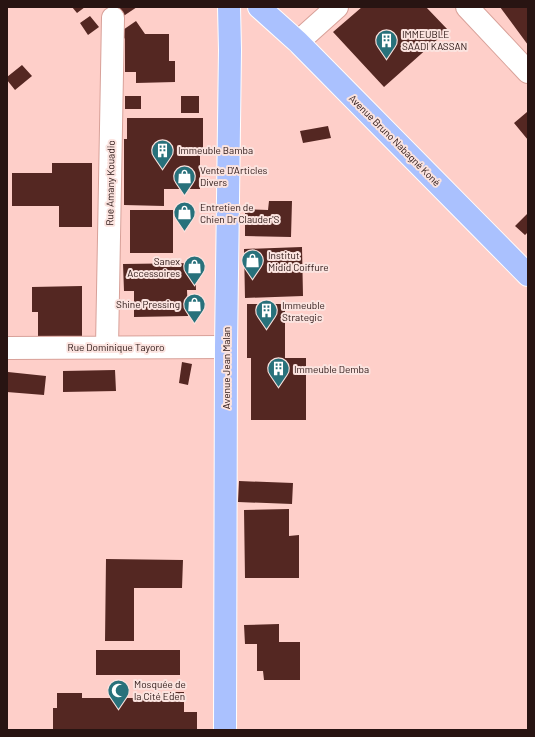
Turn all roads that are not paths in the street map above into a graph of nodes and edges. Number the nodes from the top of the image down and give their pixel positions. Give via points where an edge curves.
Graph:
1 (229, 7) edge
2 (259, 7) edge
3 (337, 7) edge
4 (467, 7) edge
5 (113, 18) dead end
6 (298, 42) junction
7 (528, 72) edge
8 (528, 275) edge
9 (107, 347) junction
10 (226, 347) junction
11 (7, 348) edge
12 (225, 730) edge

1 - 10 main road, Avenue Jean Malan
2 - 6 main road, Avenue Bruno Nabagné Koné
3 - 6 street
4 - 7 street
5 - 9 street, Rue Amany Kouadio
6 - 8 main road, Avenue Bruno Nabagné Koné
9 - 10 street, Rue Dominique Tayoro
9 - 11 street, Rue Dominique Tayoro
10 - 12 main road, Avenue Jean Malan

